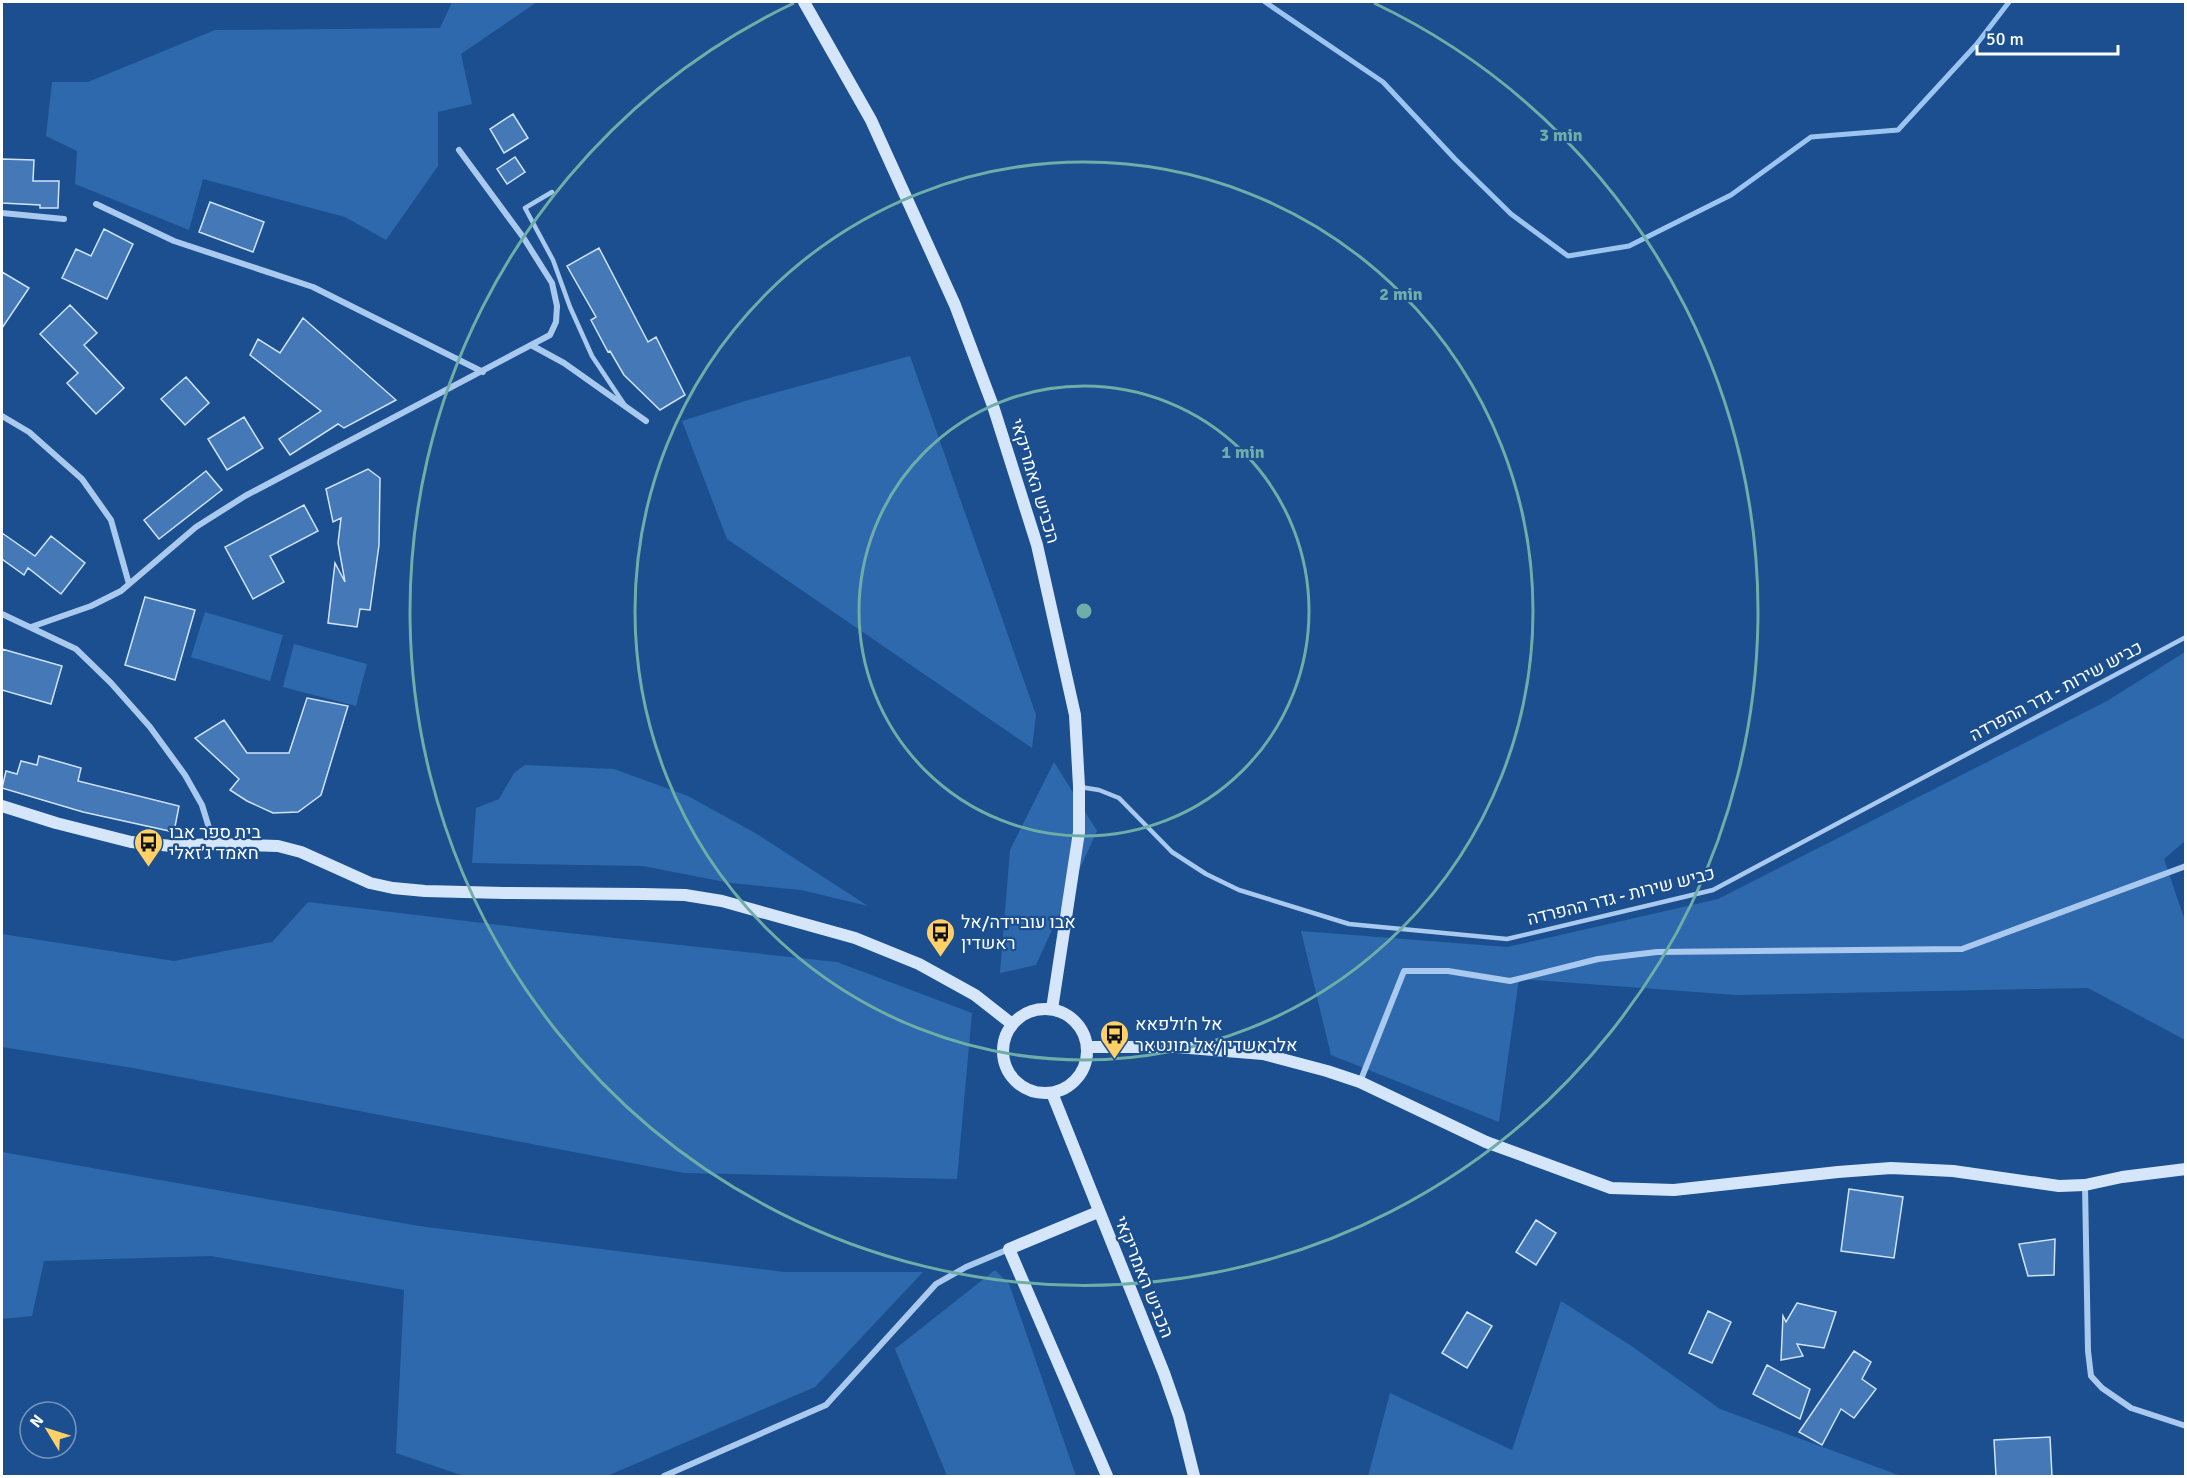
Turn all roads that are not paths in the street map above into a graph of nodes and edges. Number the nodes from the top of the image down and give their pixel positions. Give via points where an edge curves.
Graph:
1 (804, 2) edge
2 (459, 150) dead end
3 (552, 192) dead end
4 (96, 204) dead end
5 (2, 213) edge
6 (64, 219) dead end
7 (531, 345) junction
8 (483, 372) junction
9 (628, 408) junction
10 (2, 416) edge
11 (646, 421) dead end
12 (129, 584) junction
13 (2, 614) edge
14 (32, 627) junction
15 (2186, 637) edge
16 (1079, 786) junction
17 (2, 806) edge
18 (214, 844) junction
19 (2186, 866) edge
20 (1052, 1009) junction
21 (1012, 1024) junction
22 (1087, 1047) junction
23 (1360, 1082) junction
24 (1052, 1093) junction
25 (2186, 1169) edge
26 (2085, 1185) junction
27 (1098, 1212) junction
28 (1009, 1249) junction
29 (2186, 1426) edge
30 (664, 1476) edge
31 (1107, 1476) edge
32 (1194, 1476) edge

1 - 16 street, הכביש האמריקאי via 872,120 955,305 993,406 1037,545 1076,715
2 - 7 street via 524,237 552,283 556,322 550,335
3 - 9 lane via 525,208 553,260 592,356
4 - 8 street via 174,241 314,287
5 - 6 street
7 - 8 street
7 - 9 street
8 - 12 street via 245,496 196,527
9 - 11 street
10 - 12 street via 29,432 82,479 111,520
12 - 14 street via 91,606
13 - 14 street
14 - 18 street via 76,649 150,727 202,805
15 - 16 lane, כביש שירות - גדר ההפרדה via 1713,891 1507,939 1349,924 1239,890 1172,852 1119,798
16 - 20 street, הכביש האמריקאי via 1079,832
17 - 18 street via 131,842 172,846
18 - 21 street via 278,846 370,883 404,889 643,894 722,901 855,938 919,964 975,995
19 - 23 street via 1962,949 1657,952 1598,960 1510,981 1448,971 1404,971
20 - 21 street via 1030,1011
20 - 22 street via 1076,1022
21 - 24 street via 1002,1051 1005,1066 1023,1088
22 - 23 street via 1177,1047 1263,1054
22 - 24 street via 1087,1060 1078,1077
23 - 26 street via 1477,1138 1611,1188 1674,1190 1892,1168 1953,1171 2059,1186
24 - 27 street, הכביש האמריקאי
25 - 26 street
26 - 29 street via 2091,1376 2131,1408
27 - 28 street
27 - 32 street, הכביש האמריקאי via 1164,1373
28 - 30 street via 936,1284 826,1405
28 - 31 street

